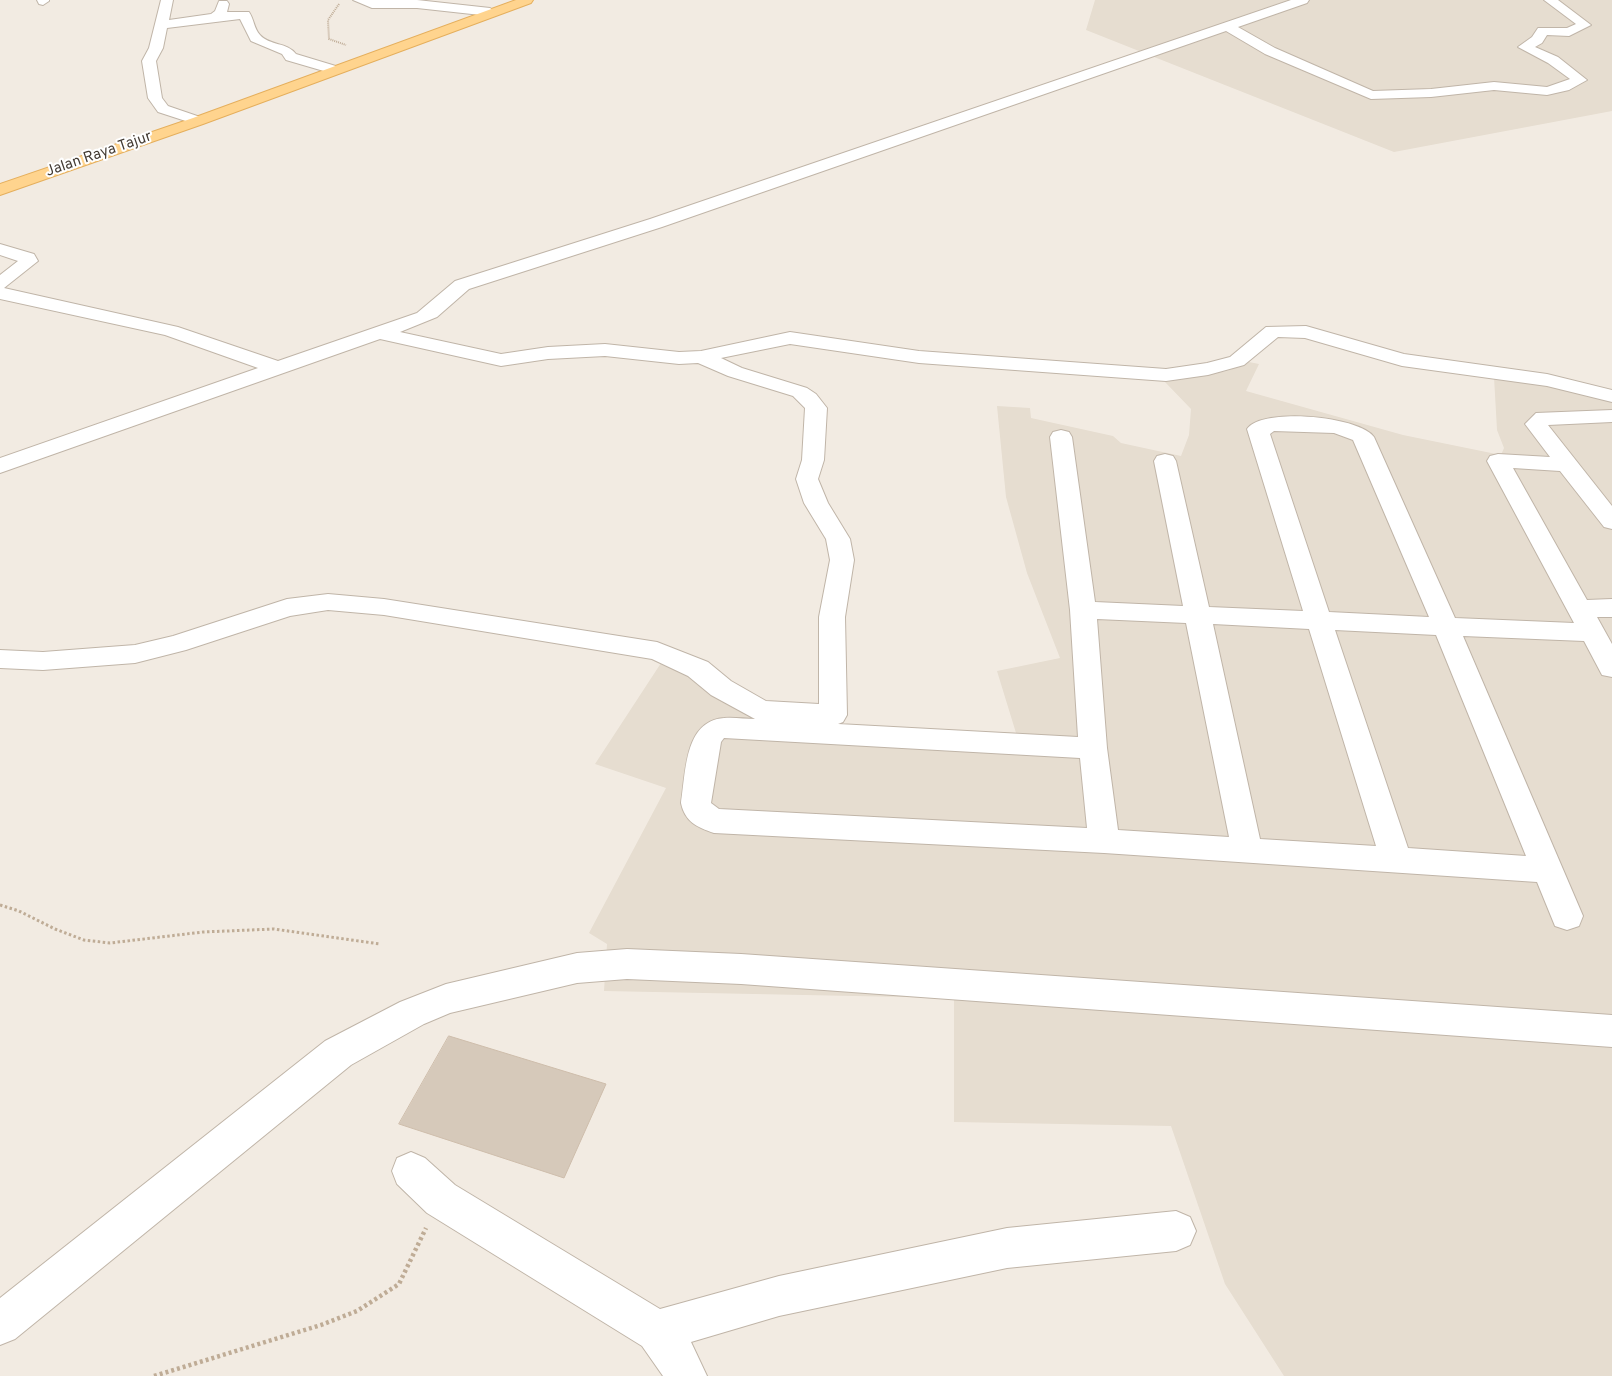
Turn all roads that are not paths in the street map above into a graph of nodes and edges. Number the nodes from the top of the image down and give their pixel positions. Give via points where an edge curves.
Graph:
1 (167, 0) edge
2 (223, 0) edge
3 (359, 0) edge
4 (527, 0) edge
5 (1303, 0) edge
6 (1550, 0) edge
7 (1260, 1) dead end
8 (1276, 9) junction
9 (490, 12) junction
10 (214, 16) junction
11 (161, 25) junction
12 (1227, 26) junction
13 (334, 70) junction
14 (198, 120) junction
15 (0, 190) edge
16 (0, 249) edge
17 (0, 284) edge
18 (0, 294) edge
19 (381, 333) junction
20 (700, 357) junction
21 (278, 368) junction
22 (1612, 396) edge
23 (1612, 416) edge
24 (1061, 437) dead end
25 (1165, 461) dead end
26 (1566, 464) junction
27 (0, 466) edge
28 (1612, 522) edge
29 (1612, 608) edge
30 (1579, 609) junction
31 (1083, 610) junction
32 (1197, 614) junction
33 (1320, 620) junction
34 (1446, 626) junction
35 (1593, 633) junction
36 (0, 659) edge
37 (1612, 668) edge
38 (1093, 748) junction
39 (1104, 841) junction
40 (1247, 850) junction
41 (1396, 860) junction
42 (1549, 870) junction
43 (1567, 916) dead end
44 (1612, 1031) edge
45 (410, 1171) dead end
46 (1176, 1231) dead end
47 (0, 1324) edge
48 (657, 1331) junction
49 (686, 1376) edge

1 - 11 street, Jalan Raya Tajur
2 - 10 street via 223,10
3 - 9 street via 372,4 417,4
4 - 9 main road, Jalan Raya Tajur
5 - 8 street
6 - 12 street via 1585,25 1569,32 1543,31 1537,40 1525,47 1553,60 1580,80 1547,91 1494,86 1371,95 1270,51
7 - 8 street
8 - 12 street
9 - 13 main road, Jalan Raya Tajur
10 - 11 street
10 - 13 street via 245,15 251,33 266,46
11 - 14 street, Jalan Raya Tajur via 156,48 149,61 155,98 163,109
12 - 19 street via 666,220 462,285 432,313
13 - 14 main road, Jalan Raya Tajur
14 - 15 main road, Jalan Raya Tajur
16 - 17 street via 19,253 29,261
18 - 21 street via 171,331
19 - 20 street via 501,360 605,350 679,358
19 - 21 street
20 - 22 street via 790,338 919,357 1166,374 1237,361 1273,331 1306,332 1402,360 1547,380
20 - 36 street via 735,372 800,392 816,408 813,460 808,479 816,503 838,539 842,560 832,617 833,715 761,711 721,688 698,669 657,651 384,607 328,602 287,608 177,644 135,654 43,661
21 - 27 street
23 - 26 street via 1544,418 1536,424
24 - 31 street
25 - 32 street
26 - 28 street
26 - 30 street via 1498,461
29 - 30 street
30 - 35 street
31 - 32 street
31 - 38 street
32 - 33 street
32 - 40 street
33 - 34 street
33 - 34 street via 1259,434 1258,429 1262,426 1345,427 1360,433
33 - 41 street
34 - 35 street
34 - 42 street
35 - 37 street
38 - 39 street
38 - 39 street via 723,728 707,738 696,803 698,812 714,821
39 - 40 street
40 - 41 street
41 - 42 street
42 - 43 street
44 - 47 street via 741,969 627,964 577,968 446,999 412,1013 338,1053
45 - 48 street via 441,1199
46 - 48 street via 1007,1248 779,1296
48 - 49 street via 675,1354

